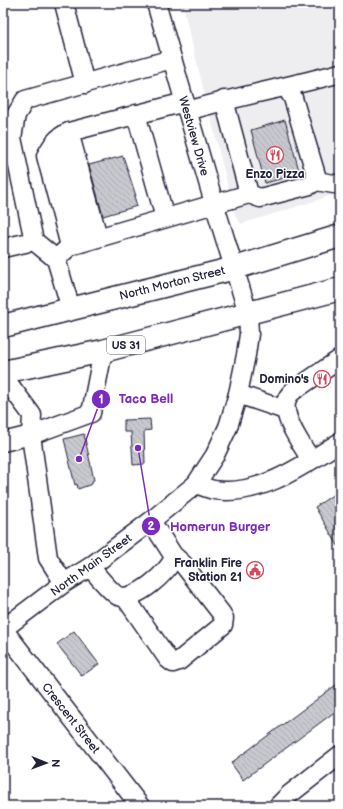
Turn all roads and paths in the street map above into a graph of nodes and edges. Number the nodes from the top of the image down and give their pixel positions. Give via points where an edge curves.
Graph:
1 (64, 3) edge
2 (156, 3) edge
3 (172, 59) junction
4 (340, 73) edge
5 (84, 84) junction
6 (286, 87) junction
7 (224, 100) junction
8 (186, 106) junction
9 (9, 113) edge
10 (136, 114) junction
11 (63, 136) junction
12 (316, 181) junction
13 (340, 185) edge
14 (249, 194) junction
15 (214, 203) junction
16 (165, 218) junction
17 (340, 236) edge
18 (34, 241) junction
19 (85, 241) junction
20 (3, 248) edge
21 (56, 259) junction
22 (235, 268) junction
23 (340, 290) edge
24 (70, 309) junction
25 (248, 313) junction
26 (3, 326) edge
27 (104, 352) junction
28 (340, 359) edge
29 (3, 372) edge
30 (3, 376) edge
31 (238, 394) junction
32 (285, 410) junction
33 (32, 435) junction
34 (3, 442) edge
35 (340, 442) edge
36 (311, 460) junction
37 (196, 484) junction
38 (151, 521) junction
39 (174, 557) junction
40 (90, 567) junction
41 (64, 583) junction
42 (125, 597) junction
43 (3, 629) edge
44 (340, 755) edge
45 (140, 806) edge
46 (278, 806) edge

1 - 5 street
2 - 3 street, Westview Drive
3 - 5 street
3 - 8 street, Westview Drive
4 - 6 street
5 - 9 street via 25,100
6 - 7 street
6 - 12 street via 293,98
7 - 8 street
7 - 14 street
8 - 10 street
8 - 15 street, Westview Drive
9 - 18 street
10 - 11 street
10 - 16 street
11 - 19 street
11 - 19 street via 53,144 46,156
12 - 13 street
12 - 14 street via 260,198
14 - 15 street
15 - 16 street
15 - 22 street, Westview Drive
16 - 19 street
17 - 22 main road, North Morton Street
18 - 20 street
18 - 21 street
19 - 21 street
21 - 24 street
22 - 24 main road, North Morton Street
22 - 25 street, North Main Street
23 - 25 main road, US 31
24 - 26 main road, North Morton Street
25 - 27 main road, US 31
25 - 31 street, North Main Street via 249,334
27 - 29 main road, US 31
27 - 33 street via 91,413
28 - 32 street via 293,391 287,398
30 - 33 street via 32,415
31 - 32 street
31 - 37 street, North Main Street via 228,427 215,455
32 - 36 street
33 - 34 street
33 - 41 street via 48,558
35 - 36 street
36 - 37 street via 278,478 234,491 213,490
37 - 38 street, North Main Street
38 - 39 street
38 - 40 street, North Main Street
39 - 42 street via 166,572 150,585
39 - 42 street via 184,564 224,618 223,625 179,661 173,663 168,659
40 - 41 street, North Main Street
40 - 42 street via 117,595
41 - 43 street, North Main Street
43 - 45 street, Crescent Street
44 - 46 street

